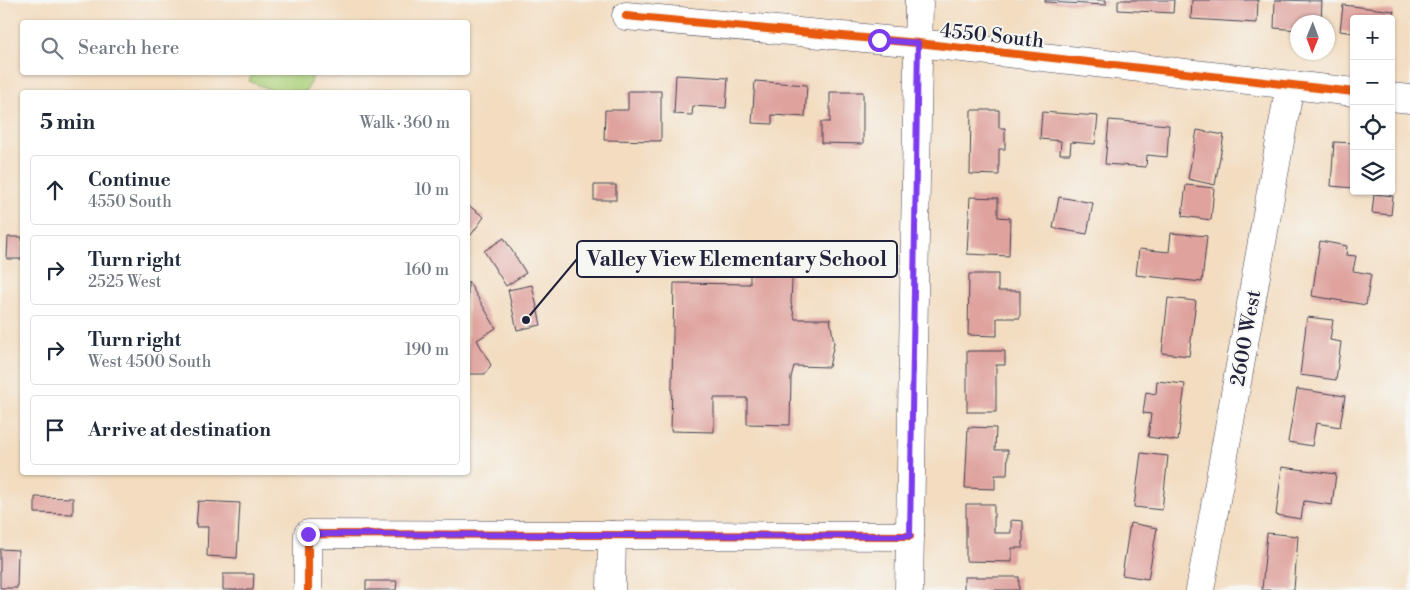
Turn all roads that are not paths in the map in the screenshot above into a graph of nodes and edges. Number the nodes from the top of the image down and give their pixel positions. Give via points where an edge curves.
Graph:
1 (919, 0) edge
2 (626, 16) dead end
3 (918, 43) junction
4 (1290, 85) junction
5 (1350, 92) edge
6 (1395, 97) edge
7 (1410, 99) edge
8 (612, 535) junction
9 (910, 536) junction
10 (308, 590) edge
11 (611, 590) edge
12 (909, 590) edge
13 (1200, 590) edge

1 - 3 street
2 - 3 street, 4550 South
3 - 4 street, 4550 South
3 - 9 street
4 - 5 street, 4550 South
4 - 13 street, 2600 West
6 - 7 street
8 - 9 street
8 - 10 street via 308,534
8 - 11 street
9 - 12 street

